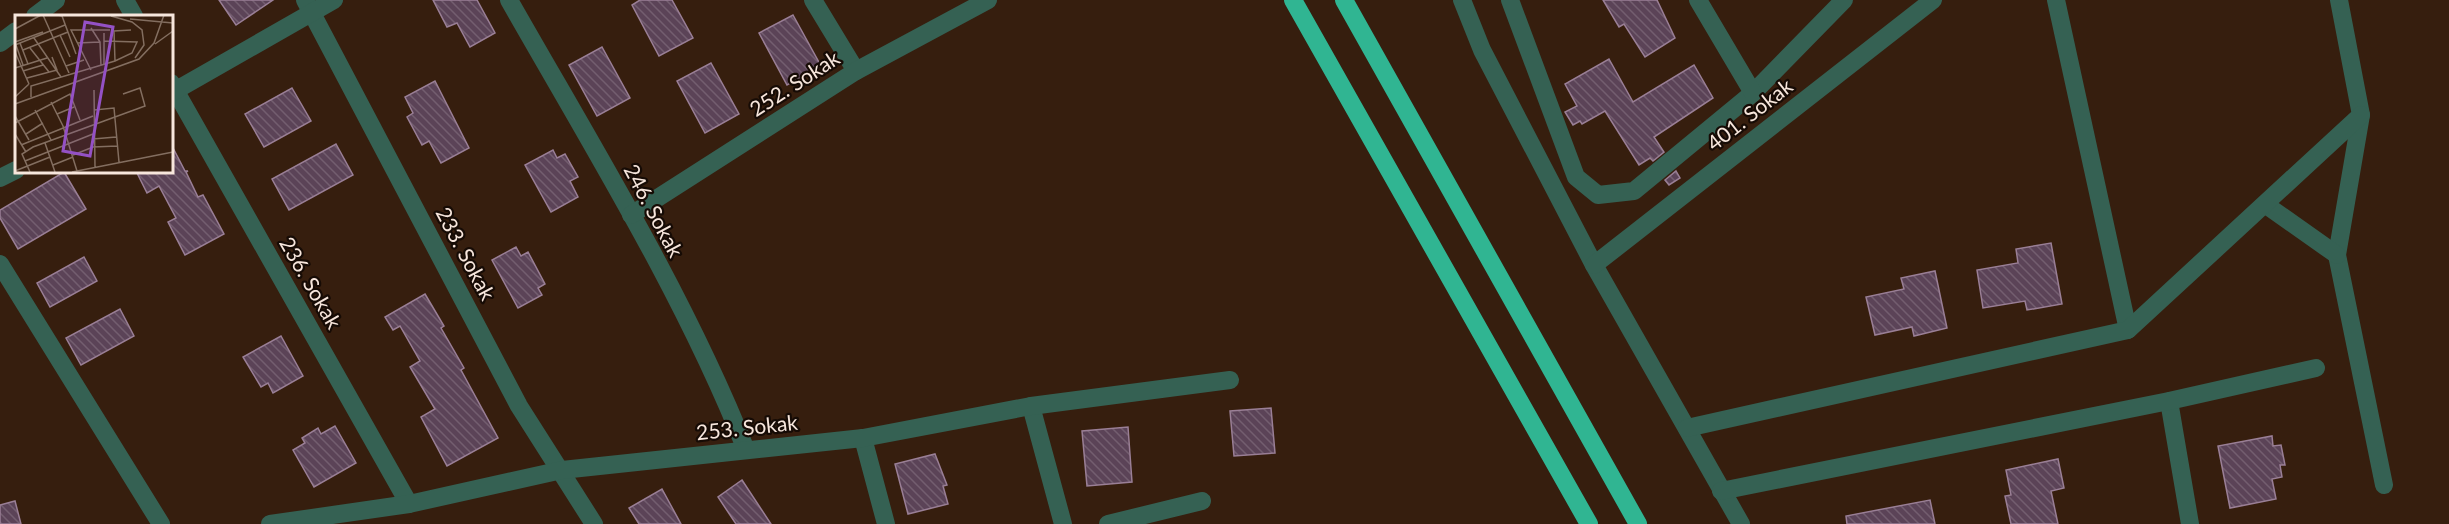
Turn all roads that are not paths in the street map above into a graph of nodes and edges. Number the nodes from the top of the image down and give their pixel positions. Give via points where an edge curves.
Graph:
1 (56, 0) edge
2 (124, 0) edge
3 (334, 0) edge
4 (509, 0) edge
5 (813, 0) edge
6 (988, 0) edge
7 (1293, 0) edge
8 (1344, 0) edge
9 (1462, 0) edge
10 (1510, 0) edge
11 (1698, 0) edge
12 (1844, 0) edge
13 (1933, 0) edge
14 (2056, 0) edge
15 (2339, 0) edge
16 (308, 6) edge
17 (36, 15) edge
18 (133, 15) edge
19 (15, 32) edge
20 (0, 44) edge
21 (856, 71) junction
22 (172, 89) edge
23 (1753, 93) junction
24 (2361, 115) junction
25 (15, 170) edge
26 (0, 178) edge
27 (2266, 206) junction
28 (631, 216) junction
29 (2337, 255) junction
30 (0, 264) edge
31 (1594, 264) junction
32 (2128, 330) junction
33 (2316, 368) dead end
34 (1230, 380) dead end
35 (2169, 401) junction
36 (1031, 406) junction
37 (1687, 428) junction
38 (863, 438) junction
39 (746, 450) junction
40 (562, 470) junction
41 (2384, 485) dead end
42 (1721, 491) junction
43 (1202, 501) dead end
44 (409, 504) junction
45 (326, 520) edge
46 (161, 524) edge
47 (270, 524) edge
48 (594, 524) edge
49 (886, 524) edge
50 (1062, 524) edge
51 (1108, 524) edge
52 (1589, 524) edge
53 (1638, 524) edge
54 (1742, 524) edge
55 (2190, 524) edge

1 - 17 street
2 - 18 street
3 - 16 street
4 - 28 street, 246. Sokak
5 - 21 street
6 - 21 street, 252. Sokak
7 - 52 highway
8 - 53 highway
9 - 31 street via 1482,50
10 - 23 street via 1576,177 1598,195 1634,191
11 - 23 street
12 - 23 street
13 - 31 street, 401. Sokak
14 - 32 street
15 - 24 street
16 - 22 street
16 - 40 street, 233. Sokak via 519,406
19 - 20 street
21 - 28 street, 252. Sokak
22 - 44 street, 236. Sokak
24 - 27 street
24 - 29 street
25 - 26 street
27 - 29 street
27 - 32 street
28 - 39 street, 246. Sokak via 724,396
29 - 41 street
30 - 46 street
31 - 37 street
32 - 37 street
33 - 35 street
34 - 36 street, 253. Sokak
35 - 42 street
35 - 55 street
36 - 38 street, 253. Sokak
36 - 50 street
37 - 42 street
38 - 39 street, 253. Sokak
38 - 49 street
39 - 40 street, 253. Sokak
40 - 44 street, 253. Sokak
40 - 48 street, 233. Sokak
42 - 54 street
43 - 51 street
44 - 45 street, 253. Sokak
45 - 47 street, 253. Sokak

